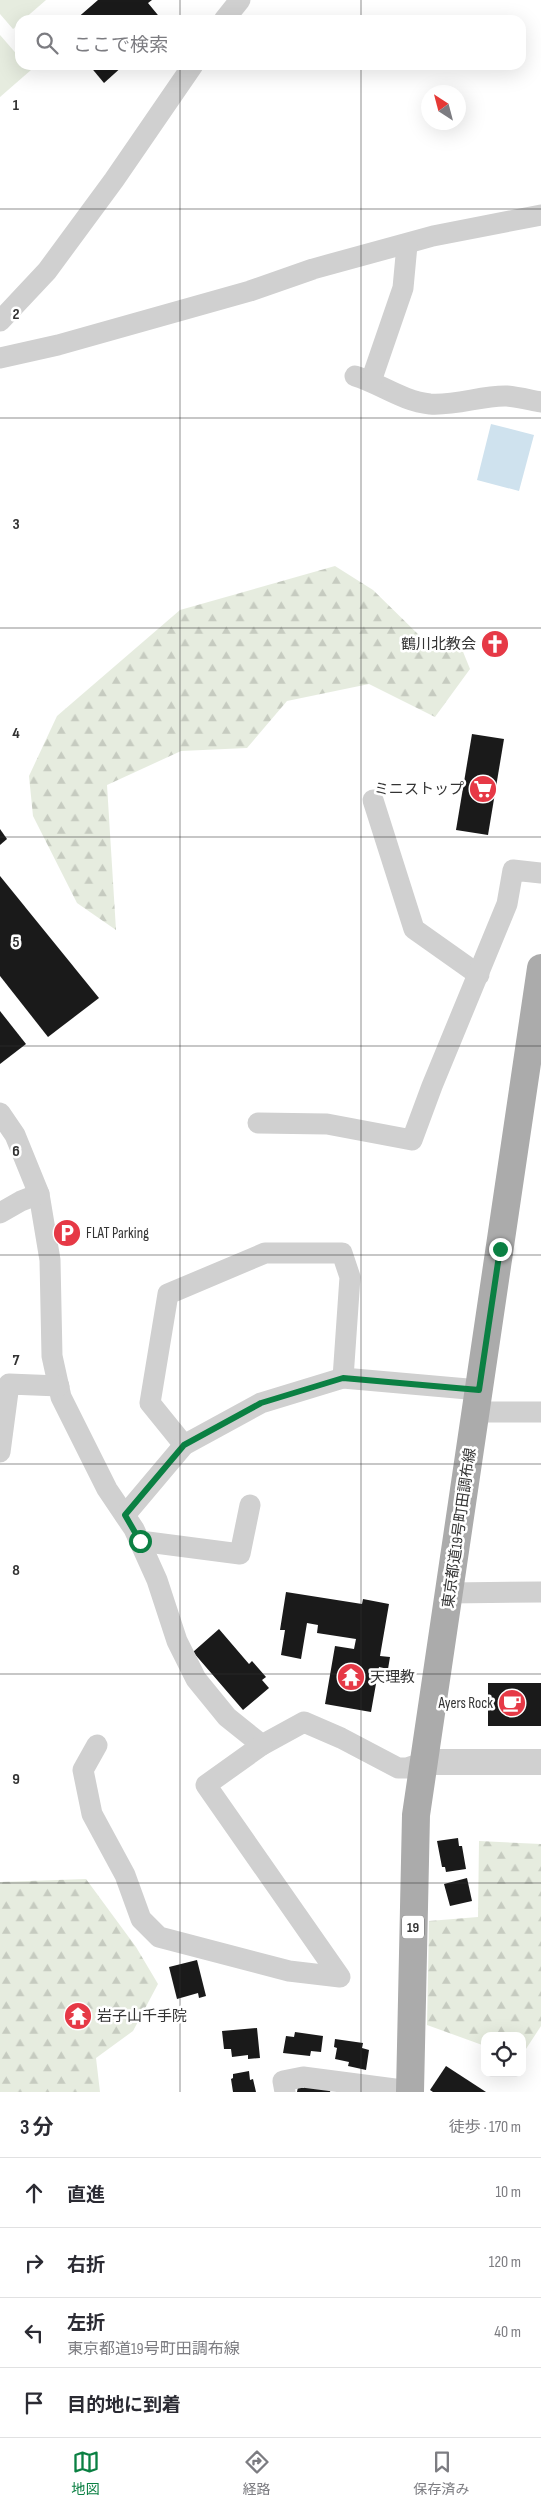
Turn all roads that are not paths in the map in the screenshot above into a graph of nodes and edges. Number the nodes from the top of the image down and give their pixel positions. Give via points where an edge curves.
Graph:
1 (240, 0) edge
2 (228, 15) edge
3 (190, 70) edge
4 (541, 215) edge
5 (407, 245) junction
6 (0, 321) edge
7 (0, 358) edge
8 (541, 402) edge
9 (373, 800) dead end
10 (541, 873) edge
11 (541, 968) edge
12 (479, 975) junction
13 (0, 1113) edge
14 (258, 1124) dead end
15 (39, 1194) junction
16 (0, 1213) edge
17 (343, 1378) junction
18 (59, 1386) junction
19 (477, 1401) junction
20 (541, 1412) edge
21 (184, 1445) junction
22 (0, 1452) edge
23 (250, 1505) dead end
24 (125, 1515) junction
25 (140, 1541) junction
26 (541, 1592) edge
27 (449, 1593) junction
28 (97, 1745) dead end
29 (262, 1745) junction
30 (424, 1762) junction
31 (541, 1762) edge
32 (285, 2092) edge
33 (410, 2092) edge

1 - 2 street
3 - 6 street via 47,271
4 - 5 street via 433,236
5 - 7 street via 94,335
5 - 8 street via 403,288 363,379 407,400 432,404 506,396
9 - 12 street via 414,929
10 - 12 street via 513,870 507,904
11 - 19 main road, 東京都道19号町田調布線 / 19
12 - 14 street via 412,1140 327,1124
13 - 15 street via 15,1135
15 - 16 street
15 - 18 street via 50,1260 52,1356
17 - 19 street
17 - 21 street via 261,1403
17 - 21 street via 350,1276 342,1253 265,1253 238,1264 168,1294 150,1403
18 - 22 street via 9,1384
18 - 24 street via 85,1447
19 - 20 street
19 - 27 main road, 東京都道19号町田調布線 / 19
21 - 24 street
23 - 25 street via 240,1554
24 - 25 street
25 - 29 street via 157,1580 176,1641 196,1679 227,1717
26 - 27 street
27 - 30 main road, 東京都道19号町田調布線 / 19
28 - 29 street via 83,1770 92,1814 125,1875 144,1924 159,1937 289,1971 340,1977 206,1785
29 - 30 street via 304,1722 398,1768
30 - 31 street
30 - 33 main road, 東京都道19号町田調布線 / 19 via 416,1814
32 - 33 street via 283,2081 303,2077

